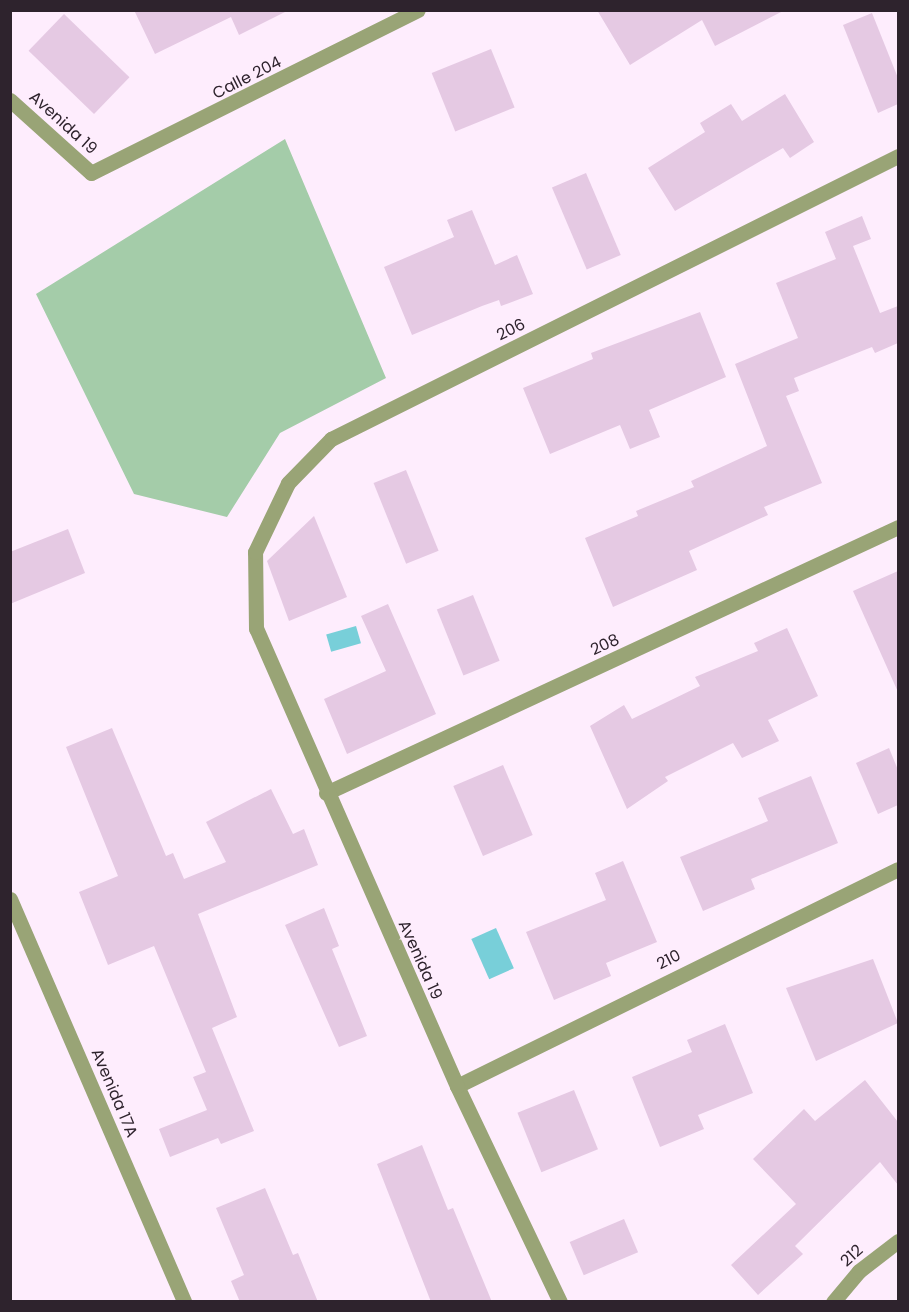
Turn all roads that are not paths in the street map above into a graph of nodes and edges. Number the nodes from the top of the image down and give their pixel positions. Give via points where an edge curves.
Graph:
1 (418, 10) edge
2 (10, 100) edge
3 (898, 156) edge
4 (91, 173) joint
5 (898, 527) edge
6 (256, 629) joint
7 (326, 793) junction
8 (898, 869) edge
9 (10, 899) edge
10 (457, 1086) junction
11 (898, 1241) edge
12 (184, 1302) edge
13 (560, 1302) edge
14 (832, 1302) edge

1 - 4 street, Calle 204
2 - 4 street, Avenida 19
3 - 6 street, 206 via 331,439 288,483 255,552
5 - 7 street, 208
6 - 7 street, Avenida 19
7 - 10 street, Avenida 19
8 - 10 street, 210
9 - 12 street, Avenida 17A
10 - 13 street, Avenida 19
11 - 14 street, 212 via 859,1270

